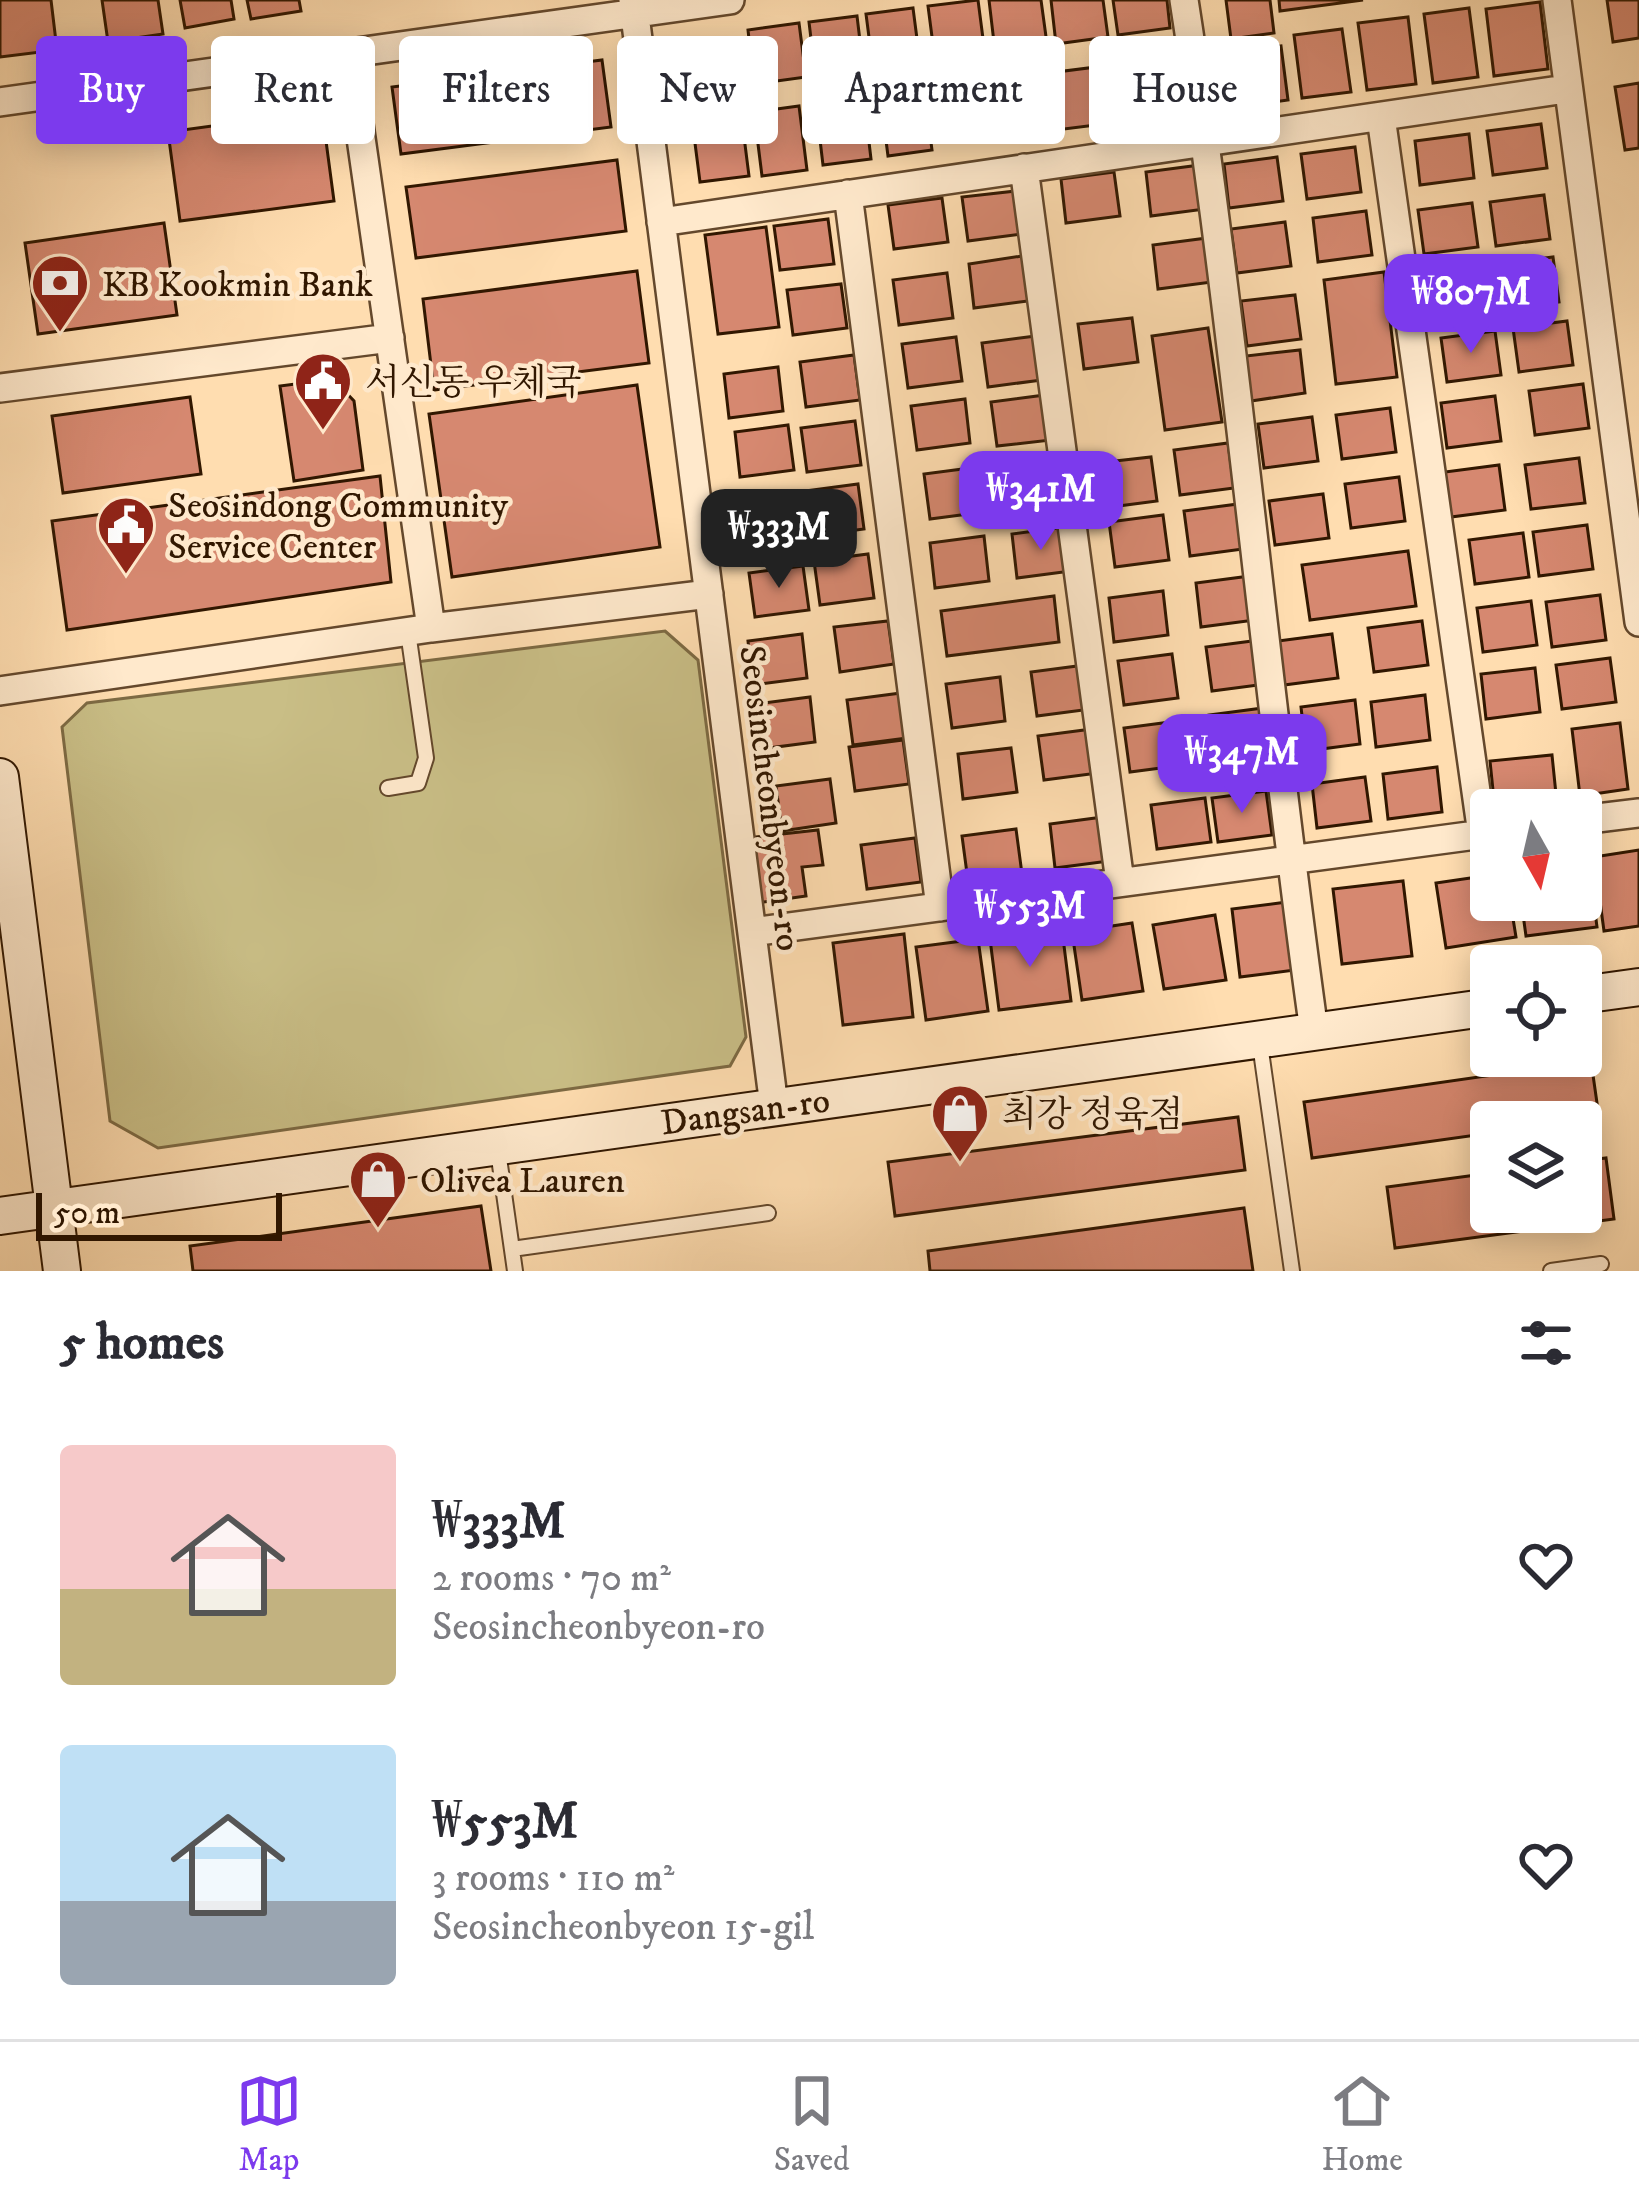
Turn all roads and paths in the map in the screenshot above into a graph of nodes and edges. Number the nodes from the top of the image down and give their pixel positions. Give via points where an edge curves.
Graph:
1 (730, 0) edge
2 (1184, 0) edge
3 (1556, 0) edge
4 (634, 7) edge
5 (1190, 36) edge
6 (375, 49) edge
7 (211, 72) edge
8 (1566, 89) junction
9 (0, 102) edge
10 (1381, 117) junction
11 (1280, 131) edge
12 (362, 144) edge
13 (1192, 144) edge
14 (1206, 144) edge
15 (1024, 168) junction
16 (848, 194) junction
17 (662, 222) junction
18 (390, 338) junction
19 (0, 388) edge
20 (1630, 493) edge
21 (709, 594) junction
22 (1639, 622) edge
23 (420, 630) junction
24 (0, 691) edge
25 (0, 776) edge
26 (388, 788) dead end
27 (1479, 789) edge
28 (1639, 813) edge
29 (1602, 817) edge
30 (1470, 835) edge
31 (1290, 860) junction
32 (1120, 882) junction
33 (940, 907) junction
34 (752, 932) junction
35 (1639, 987) edge
36 (1602, 991) edge
37 (1470, 1010) edge
38 (1314, 1031) junction
39 (1259, 1039) junction
40 (774, 1106) junction
41 (497, 1144) junction
42 (54, 1208) junction
43 (768, 1213) dead end
44 (0, 1216) edge
45 (512, 1249) junction
46 (1601, 1264) dead end
47 (62, 1271) edge
48 (515, 1271) edge
49 (1292, 1271) edge
50 (1551, 1271) edge

1 - 4 street
2 - 5 street
3 - 8 street
4 - 6 street
4 - 17 street, Seosincheonbyeon-ro
7 - 9 street
8 - 10 street
8 - 20 street
10 - 11 street
10 - 27 street
12 - 18 street
13 - 15 street
14 - 31 street
15 - 16 street
15 - 32 street
16 - 17 street
16 - 33 street
17 - 21 street, Seosincheonbyeon-ro
18 - 19 street
18 - 23 street
20 - 22 street
21 - 23 street
21 - 34 street, Seosincheonbyeon-ro
23 - 24 street
23 - 26 lane via 426,758 418,783
25 - 42 street
28 - 29 street
30 - 31 street
31 - 32 street
31 - 38 street
32 - 33 street
33 - 34 street
34 - 40 street, Seosincheonbyeon-ro
35 - 36 street
37 - 38 street, Dangsan-ro
38 - 39 street, Dangsan-ro
39 - 40 street, Dangsan-ro
39 - 49 lane
40 - 41 street, Dangsan-ro
41 - 42 street, Dangsan-ro
41 - 45 lane
42 - 44 street, Dangsan-ro
42 - 47 street
43 - 45 lane
45 - 48 lane
46 - 50 lane

